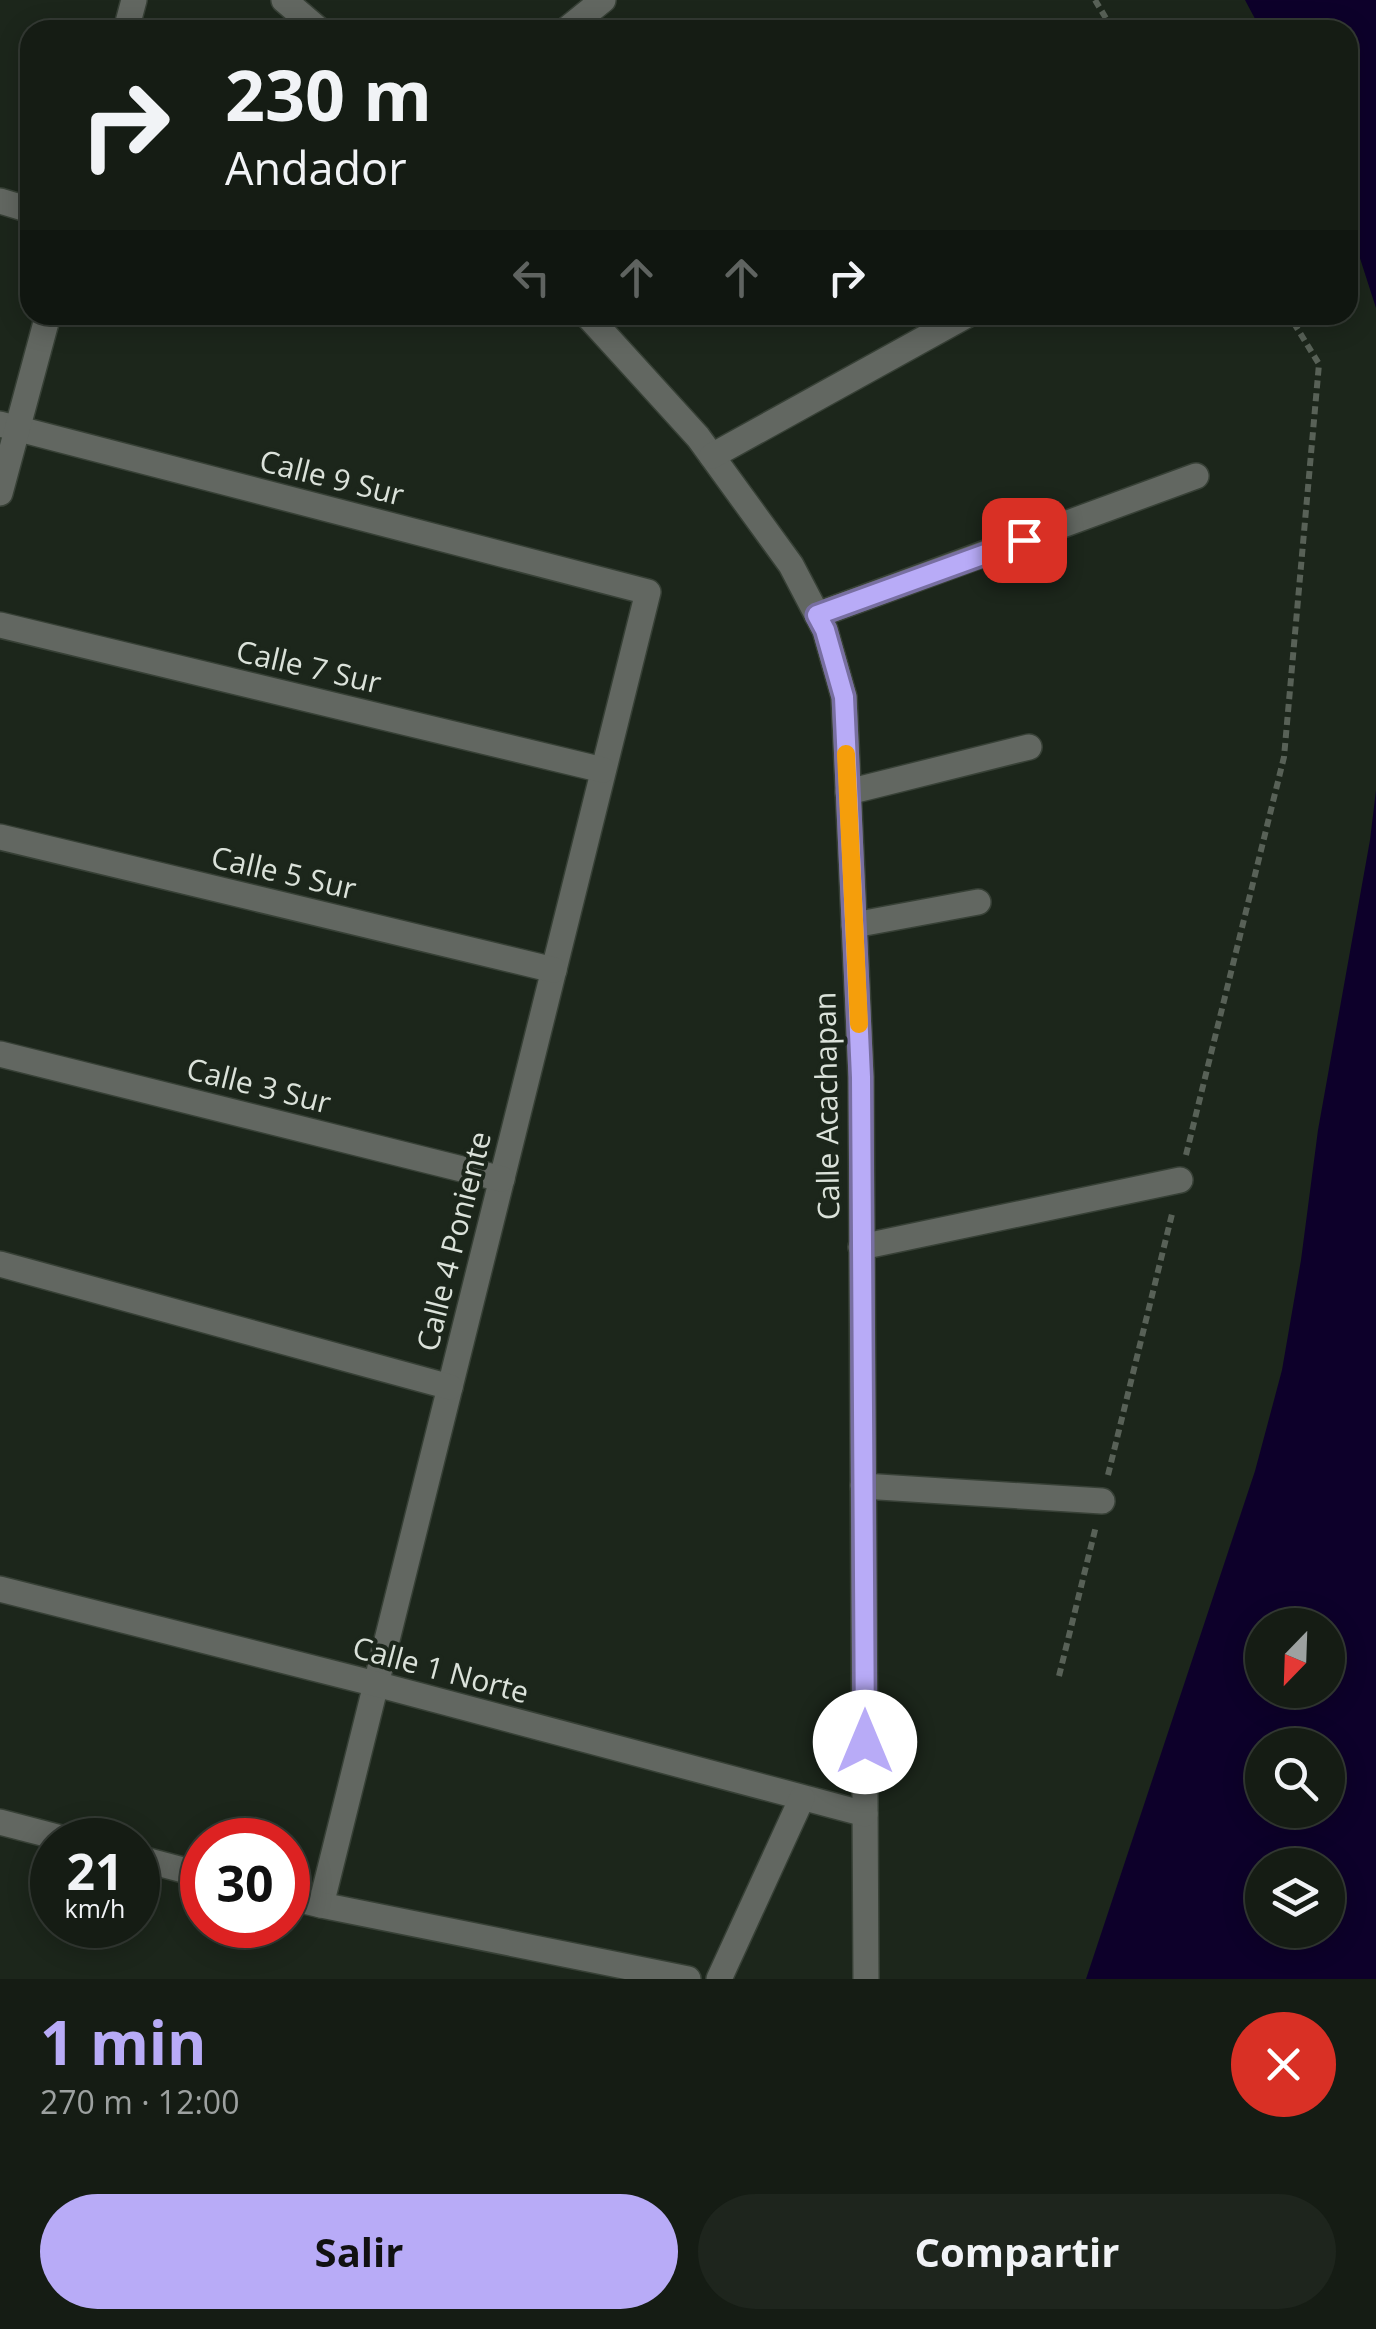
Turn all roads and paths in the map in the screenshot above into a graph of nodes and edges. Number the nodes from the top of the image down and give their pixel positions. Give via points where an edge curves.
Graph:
1 (284, 0) edge
2 (603, 0) edge
3 (307, 20) edge
4 (578, 20) edge
5 (44, 325) edge
6 (597, 325) edge
7 (949, 325) edge
8 (1295, 325) edge
9 (8, 427) edge
10 (712, 456) junction
11 (1196, 476) dead end
12 (0, 493) edge
13 (648, 592) joint
14 (817, 615) junction
15 (0, 626) edge
16 (1029, 748) dead end
17 (604, 770) junction
18 (848, 792) junction
19 (0, 837) edge
20 (978, 902) dead end
21 (854, 925) junction
22 (554, 970) junction
23 (0, 1054) edge
24 (502, 1178) junction
25 (1180, 1180) junction
26 (862, 1248) junction
27 (0, 1264) edge
28 (450, 1386) junction
29 (863, 1486) junction
30 (1102, 1501) junction
31 (0, 1589) edge
32 (1059, 1676) dead end
33 (376, 1684) junction
34 (802, 1798) junction
35 (866, 1814) junction
36 (0, 1822) edge
37 (30, 1830) edge
38 (310, 1902) edge
39 (320, 1905) junction
40 (688, 1979) edge
41 (719, 1979) edge
42 (866, 1979) edge

1 - 3 street
2 - 4 street
5 - 9 street
6 - 10 street, Calle Acachapan
7 - 10 street
8 - 25 path via 1320,364 1284,757
9 - 12 street
9 - 13 street, Calle 9 Sur
10 - 14 street, Calle Acachapan via 791,566
11 - 14 street
13 - 17 street, Calle 4 Poniente
14 - 18 street, Calle Acachapan via 844,697
15 - 17 street, Calle 7 Sur
16 - 18 street
17 - 22 street, Calle 4 Poniente
18 - 21 street, Calle Acachapan
19 - 22 street, Calle 5 Sur
20 - 21 street
21 - 26 street, Calle Acachapan
22 - 24 street, Calle 4 Poniente
23 - 24 street, Calle 3 Sur
24 - 28 street, Calle 4 Poniente
25 - 26 street
25 - 30 path
26 - 29 street, Calle Acachapan
27 - 28 street
28 - 33 street, Calle 4 Poniente
29 - 30 street
29 - 35 street, Calle Acachapan
30 - 32 path
31 - 33 street, Calle 1 Norte
33 - 34 street, Calle 1 Norte
33 - 39 street, Calle 4 Poniente
34 - 35 street, Calle 1 Norte
34 - 41 street
35 - 42 street, Calle Acachapan
36 - 37 street
38 - 39 street
39 - 40 street

